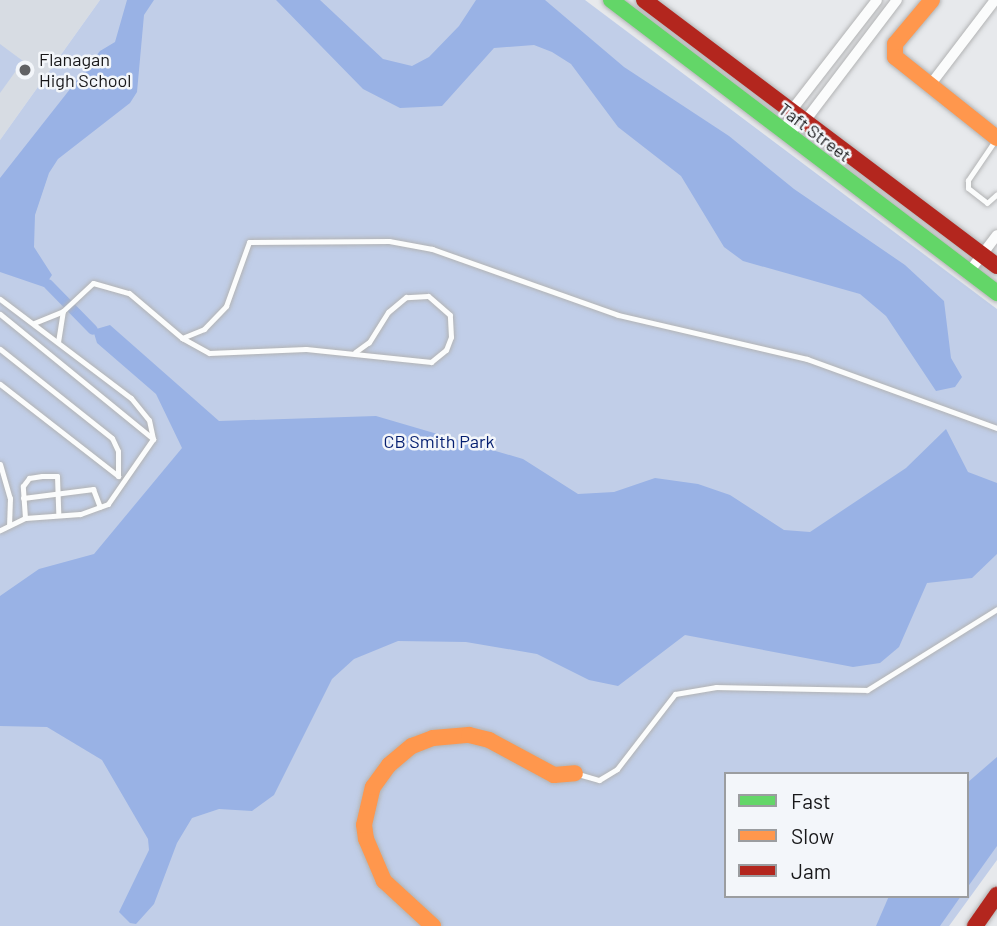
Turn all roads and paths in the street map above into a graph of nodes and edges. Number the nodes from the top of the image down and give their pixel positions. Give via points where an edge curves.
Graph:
1 (611, 0) edge
2 (644, 0) edge
3 (877, 0) edge
4 (897, 0) edge
5 (932, 0) edge
6 (995, 0) edge
7 (932, 83) junction
8 (791, 111) junction
9 (805, 121) junction
10 (785, 134) junction
11 (997, 137) edge
12 (997, 194) edge
13 (997, 235) edge
14 (982, 255) junction
15 (997, 267) edge
16 (970, 272) junction
17 (997, 293) edge
18 (0, 299) edge
19 (63, 311) junction
20 (0, 314) edge
21 (34, 323) junction
22 (182, 338) junction
23 (58, 342) junction
24 (0, 349) edge
25 (355, 352) junction
26 (0, 384) edge
27 (997, 428) edge
28 (153, 439) junction
29 (0, 464) edge
30 (118, 476) junction
31 (125, 484) junction
32 (58, 494) junction
33 (23, 499) junction
34 (100, 507) junction
35 (58, 513) junction
36 (25, 518) junction
37 (9, 525) junction
38 (0, 530) edge
39 (997, 609) edge
40 (575, 773) joint
41 (997, 895) edge
42 (433, 926) edge
43 (975, 926) edge

1 - 10 main road, Taft Street
2 - 8 main road, Taft Street
3 - 8 street
4 - 9 street
5 - 7 main road via 892,50
6 - 7 street
7 - 11 main road
8 - 9 main road, Taft Street
8 - 10 street
9 - 10 street
9 - 14 main road, Taft Street
10 - 16 main road, Taft Street
11 - 12 lane via 968,180 968,188 987,202
13 - 14 street
14 - 15 main road, Taft Street
14 - 16 street
16 - 17 main road, Taft Street
18 - 21 lane
19 - 21 lane
19 - 22 lane via 93,283 110,284 129,293
19 - 23 lane
20 - 28 lane
21 - 23 lane
22 - 25 lane via 209,353
22 - 27 lane via 204,329 226,306 249,242 388,241 432,249 618,314 807,359
23 - 28 lane via 131,398 149,420
24 - 30 lane via 112,438 118,451
25 - 25 lane via 431,362 446,351 452,337 450,314 428,296 406,297
26 - 30 lane
28 - 31 lane
29 - 37 lane via 10,498
30 - 31 lane
31 - 34 lane
32 - 33 lane
32 - 33 lane via 57,476 43,475 29,478 23,486
32 - 34 lane via 96,489
32 - 35 lane
33 - 36 lane
34 - 35 lane via 80,514
35 - 36 lane
36 - 37 lane
37 - 38 lane
39 - 40 lane via 867,690 691,688 675,694 617,769 599,779
40 - 42 main road via 554,775 489,740 469,735 424,741 389,765 373,788 364,825 366,839 383,881
41 - 43 main road

